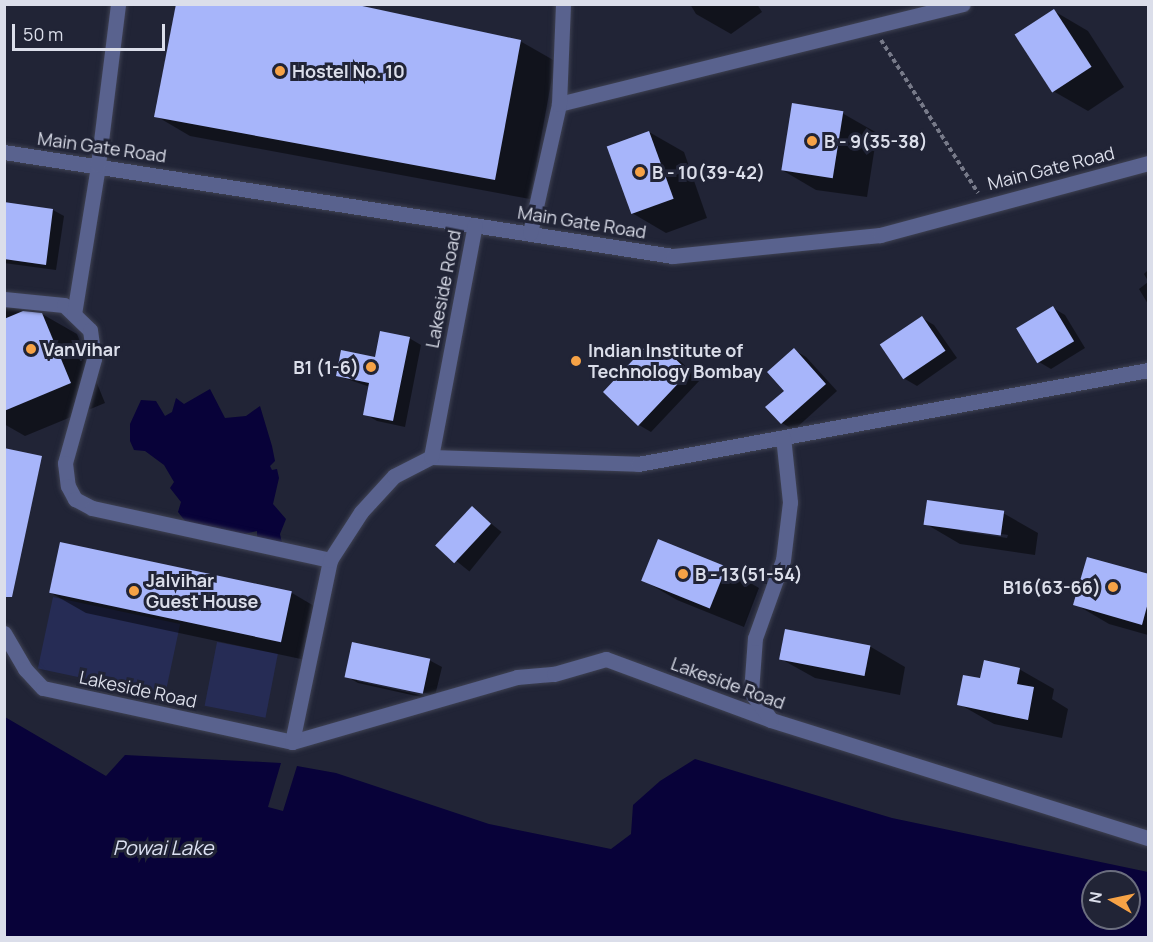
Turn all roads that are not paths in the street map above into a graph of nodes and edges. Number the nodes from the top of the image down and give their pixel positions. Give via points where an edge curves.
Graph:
1 (118, 4) edge
2 (563, 4) edge
3 (963, 4) edge
4 (559, 104) junction
5 (4, 152) edge
6 (1149, 163) edge
7 (98, 165) junction
8 (475, 225) junction
9 (530, 233) junction
10 (4, 299) edge
11 (74, 314) junction
12 (1149, 370) edge
13 (783, 437) junction
14 (431, 457) junction
15 (330, 560) junction
16 (4, 633) edge
17 (771, 720) junction
18 (292, 742) junction
19 (1149, 838) edge

1 - 7 lane
2 - 4 lane
3 - 4 lane
4 - 9 lane
5 - 7 lane, Main Gate Road
6 - 9 lane, Main Gate Road via 880,235 673,256
7 - 8 lane, Main Gate Road
7 - 11 lane
8 - 9 lane, Main Gate Road
8 - 14 lane, Lakeside Road
10 - 11 lane via 64,305
11 - 15 lane via 90,330 94,359 65,463 68,486 75,499 92,508
12 - 13 lane
13 - 14 lane via 638,464
13 - 17 lane via 790,502 784,548 755,638 751,692
14 - 15 lane via 394,476 361,512
15 - 18 lane
16 - 18 lane, Lakeside Road via 25,669 43,688
17 - 18 lane, Lakeside Road via 606,659 554,674 517,677
17 - 19 lane, Lakeside Road

